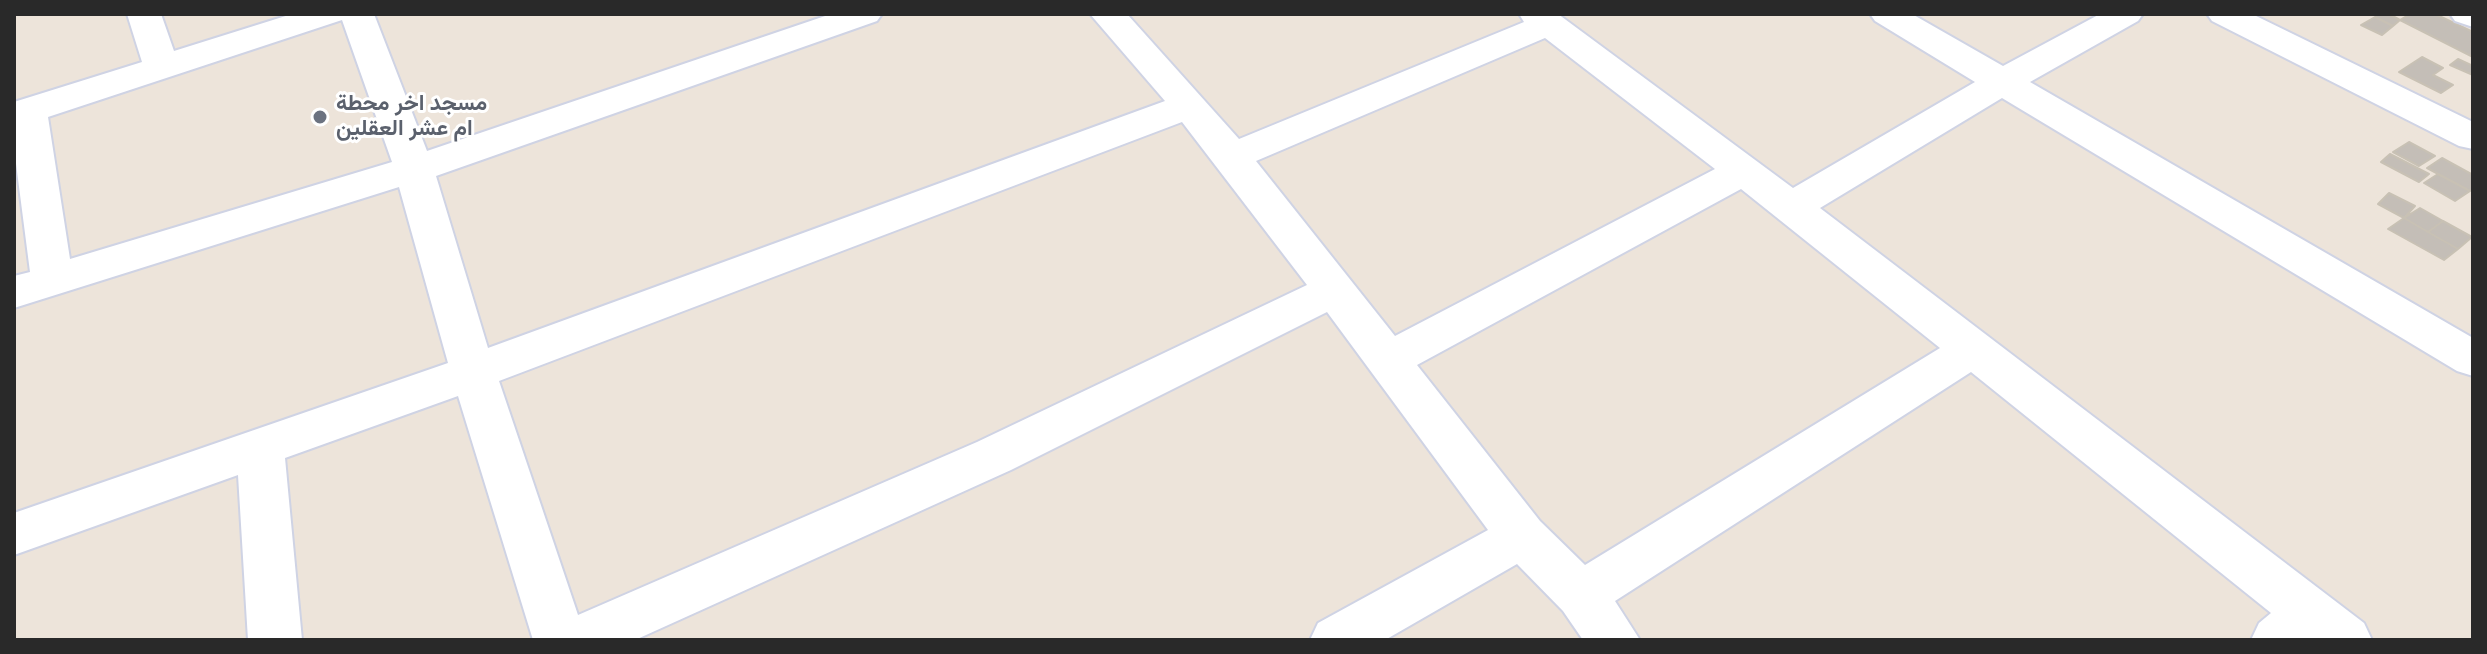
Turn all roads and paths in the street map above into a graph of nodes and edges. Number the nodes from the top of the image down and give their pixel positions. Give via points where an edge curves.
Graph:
1 (144, 14) edge
2 (328, 14) edge
3 (357, 14) edge
4 (865, 14) edge
5 (1107, 14) edge
6 (1887, 14) edge
7 (2126, 14) edge
8 (2224, 14) edge
9 (2467, 14) edge
10 (2473, 17) edge
11 (1542, 19) edge
12 (161, 66) junction
13 (2002, 82) junction
14 (1188, 106) junction
15 (21, 112) edge
16 (2473, 137) edge
17 (1232, 156) junction
18 (414, 169) junction
19 (1744, 171) junction
20 (1791, 207) junction
21 (52, 280) junction
22 (1335, 290) junction
23 (14, 292) edge
24 (1973, 349) junction
25 (2473, 359) edge
26 (1388, 360) junction
27 (473, 372) junction
28 (260, 449) junction
29 (14, 534) edge
30 (1522, 536) junction
31 (1581, 595) junction
32 (2311, 631) edge
33 (275, 640) edge
34 (560, 640) edge
35 (579, 640) edge
36 (1337, 640) edge
37 (1613, 640) edge

1 - 12 street
2 - 12 street
3 - 18 street
4 - 18 street
5 - 14 street
6 - 13 street
7 - 13 street
8 - 16 street
9 - 10 street
11 - 17 street
11 - 19 street
12 - 15 street
13 - 20 street
13 - 25 street
14 - 17 street
14 - 27 street
15 - 21 street
17 - 22 street
18 - 21 street
18 - 27 street
19 - 20 street
19 - 26 street
20 - 24 street
21 - 23 street
22 - 26 street
22 - 35 street via 994,456
24 - 31 street
24 - 32 street
26 - 30 street
27 - 28 street
27 - 34 street
28 - 29 street
28 - 33 street
30 - 31 street
30 - 36 street
31 - 37 street

